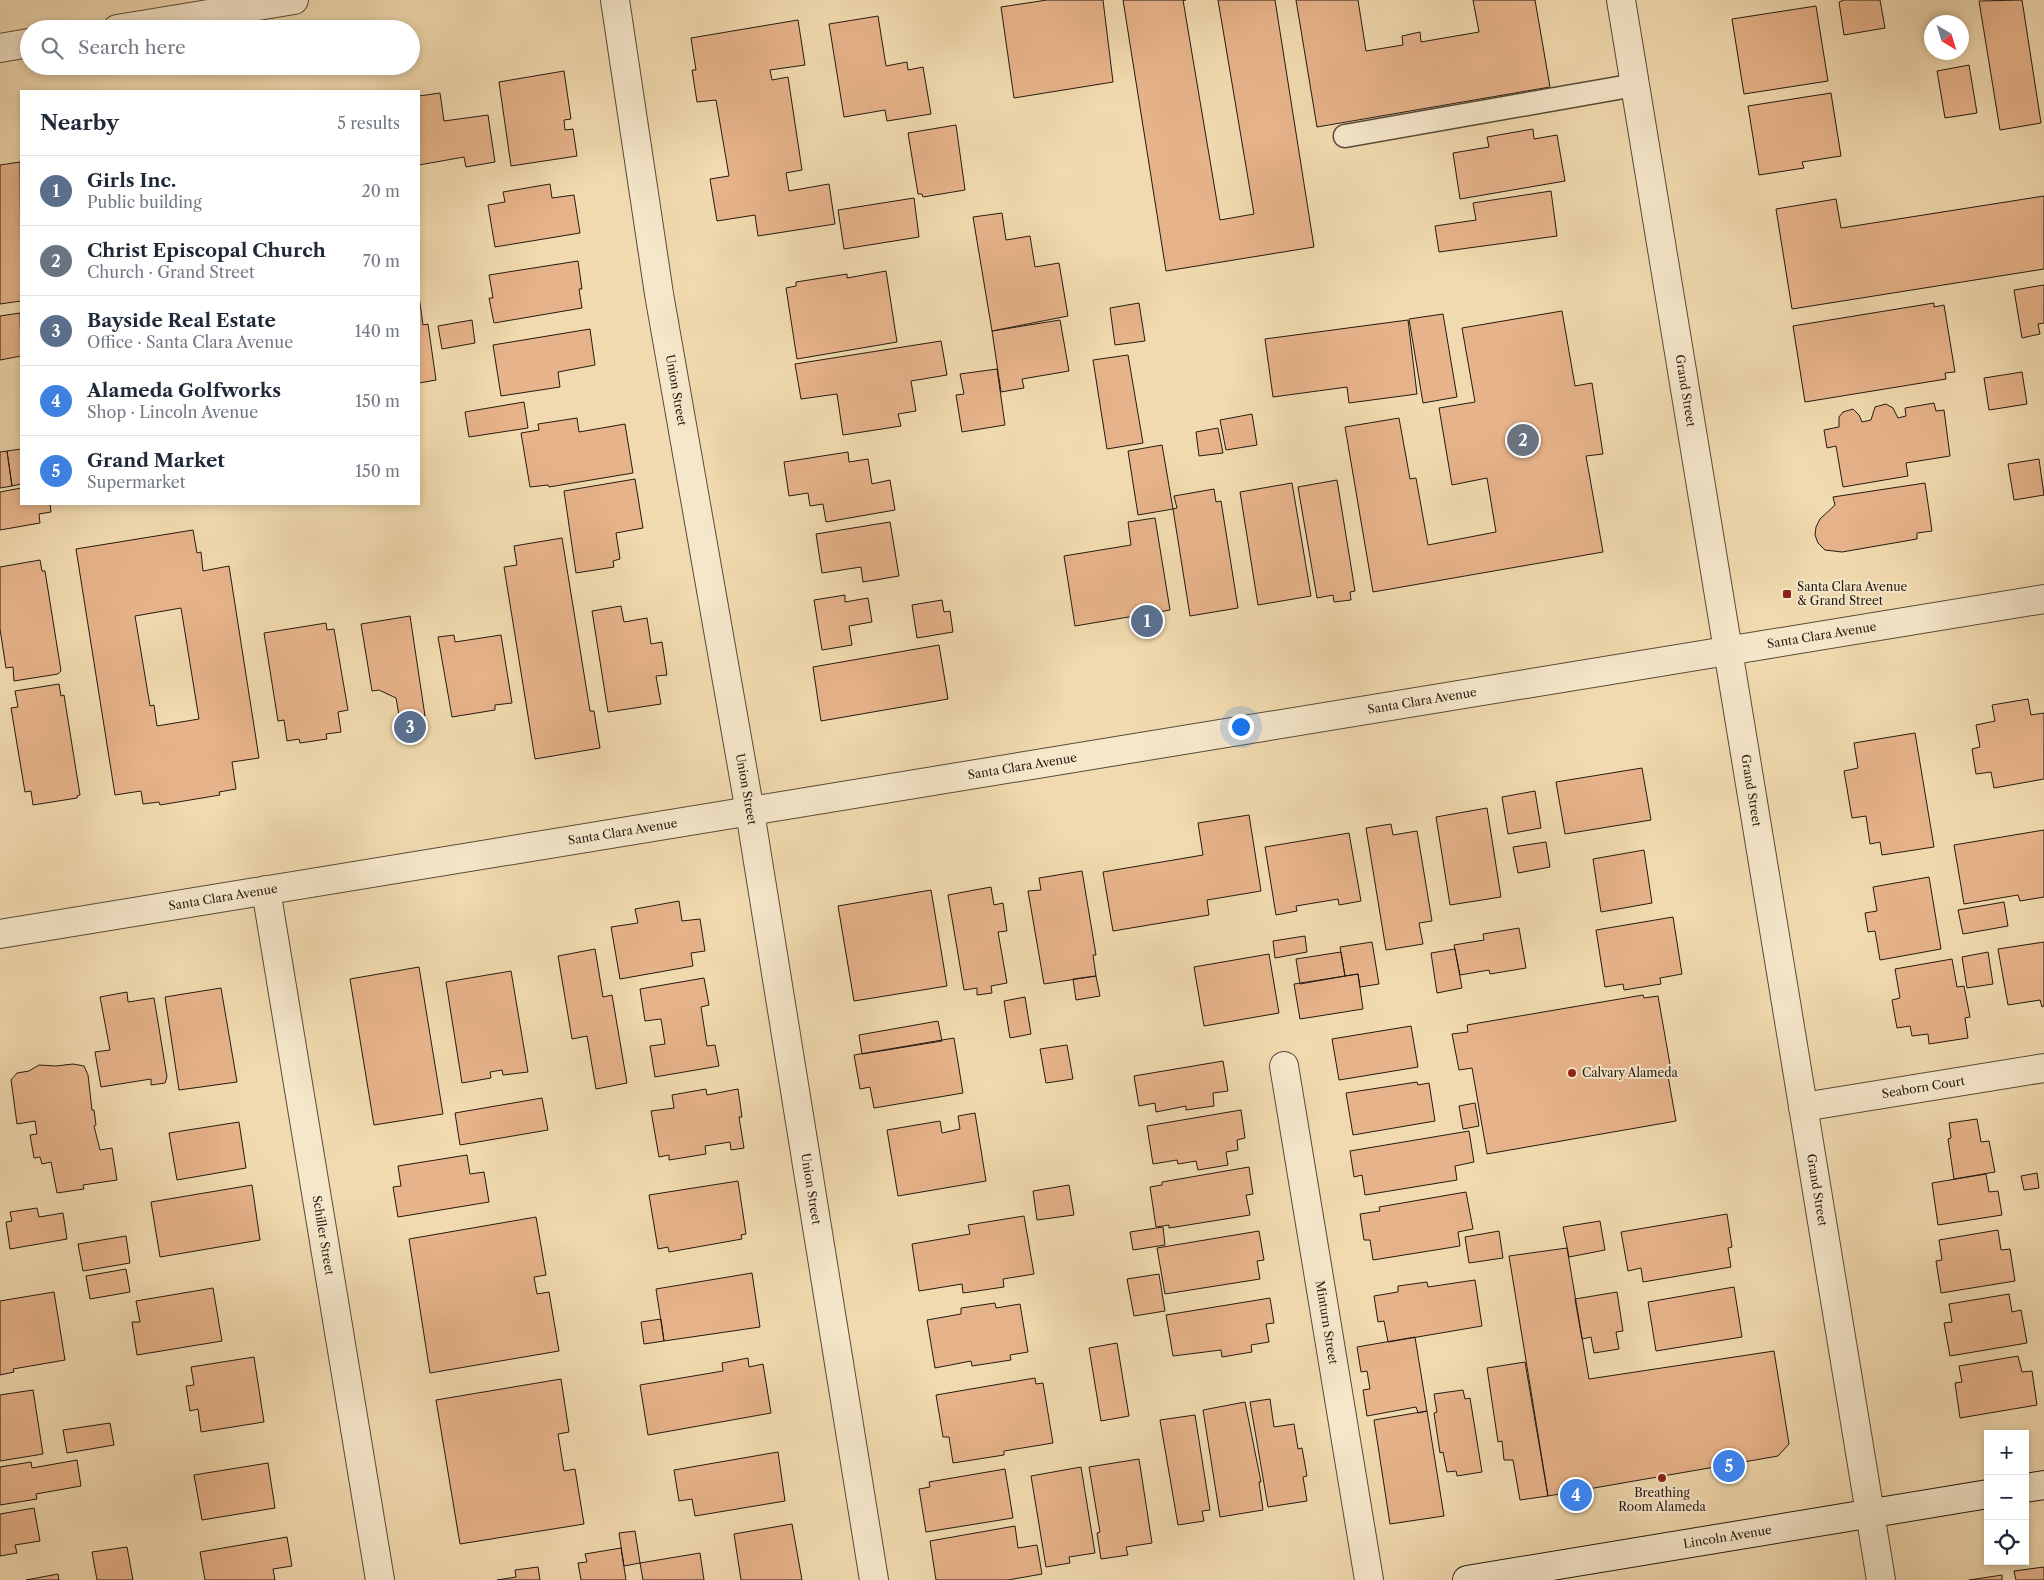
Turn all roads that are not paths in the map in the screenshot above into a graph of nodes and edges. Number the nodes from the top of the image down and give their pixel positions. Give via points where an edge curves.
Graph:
1 (294, 0) edge
2 (616, 0) edge
3 (1621, 0) edge
4 (172, 20) edge
5 (20, 45) edge
6 (0, 48) edge
7 (1635, 85) junction
8 (1345, 136) dead end
9 (2044, 599) edge
10 (1728, 652) junction
11 (750, 812) junction
12 (266, 890) junction
13 (0, 934) edge
14 (1284, 1066) dead end
15 (2044, 1068) edge
16 (1803, 1108) junction
17 (2044, 1485) edge
18 (2029, 1487) edge
19 (1984, 1495) edge
20 (1872, 1514) junction
21 (380, 1580) edge
22 (874, 1580) edge
23 (1369, 1580) edge
24 (1467, 1580) edge
25 (1881, 1580) edge

1 - 4 street
2 - 11 street, Union Street via 659,294
3 - 7 street, Grand Street
5 - 6 street
7 - 8 lane
7 - 10 street, Grand Street
9 - 10 street, Santa Clara Avenue
10 - 11 street, Santa Clara Avenue
10 - 16 street, Grand Street
11 - 12 street, Santa Clara Avenue
11 - 22 street, Union Street
12 - 13 street, Santa Clara Avenue
12 - 21 street, Schiller Street
14 - 23 street, Minturn Street
15 - 16 street, Seaborn Court
16 - 20 street, Grand Street
17 - 18 street
19 - 20 street, Lincoln Avenue
20 - 24 street, Lincoln Avenue
20 - 25 street, Grand Street

